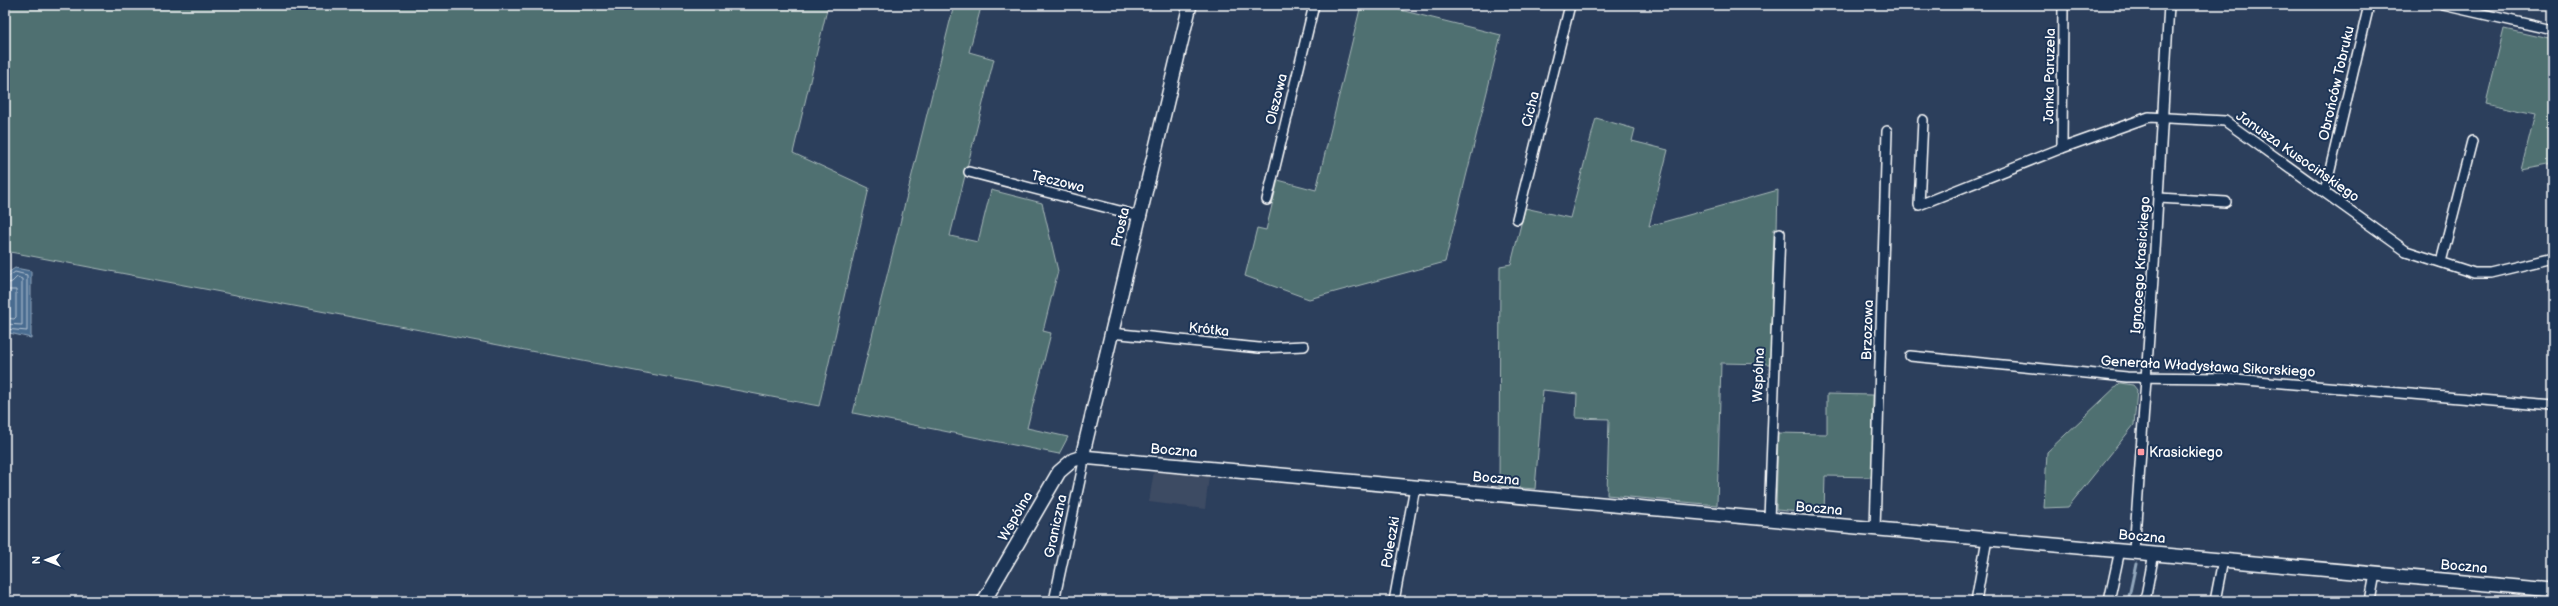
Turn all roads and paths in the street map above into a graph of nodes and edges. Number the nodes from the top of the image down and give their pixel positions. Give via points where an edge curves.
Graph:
1 (1190, 5) edge
2 (1314, 5) edge
3 (1570, 5) edge
4 (2064, 5) edge
5 (2169, 5) edge
6 (2369, 5) edge
7 (2443, 5) edge
8 (2553, 30) edge
9 (2163, 119) junction
10 (1923, 120) dead end
11 (1887, 131) dead end
12 (2472, 141) dead end
13 (2062, 148) junction
14 (969, 172) dead end
15 (2325, 191) junction
16 (2158, 198) junction
17 (1266, 200) dead end
18 (2226, 202) dead end
19 (1139, 216) junction
20 (1516, 219) dead end
21 (1780, 233) dead end
22 (2553, 258) edge
23 (2441, 262) junction
24 (1111, 333) junction
25 (1304, 346) dead end
26 (1910, 356) dead end
27 (2146, 377) junction
28 (2553, 406) edge
29 (1082, 457) junction
30 (1414, 487) junction
31 (1769, 519) junction
32 (1875, 529) junction
33 (1986, 539) junction
34 (2120, 550) junction
35 (2134, 552) junction
36 (2154, 553) junction
37 (2223, 560) junction
38 (2375, 574) junction
39 (2553, 590) edge
40 (984, 601) edge
41 (1054, 601) edge
42 (1394, 601) edge
43 (1976, 601) edge
44 (2109, 601) edge
45 (2144, 601) edge
46 (2214, 601) edge
47 (2370, 601) edge

1 - 19 street, Prosta
2 - 17 street, Olszowa
3 - 20 street, Cicha
4 - 13 street, Janka Paruzela
5 - 9 street, Ignacego Krasickiego
6 - 15 street, Obrońców Tobruku
7 - 8 street
9 - 13 street, Janusza Kusocińskiego via 2148,117
9 - 15 street, Janusza Kusocińskiego via 2225,121
9 - 16 street, Ignacego Krasickiego
10 - 13 street, Janusza Kusocińskiego via 1919,205
11 - 32 street, Brzozowa
12 - 23 street
14 - 19 street, Tęczowa
15 - 23 street, Janusza Kusocińskiego via 2406,251
16 - 18 street
16 - 27 street, Ignacego Krasickiego
19 - 24 street, Prosta
21 - 31 street, Wspólna
22 - 23 street, Janusza Kusocińskiego via 2490,273 2474,273
24 - 25 street, Krótka via 1259,348
24 - 29 street, Prosta
26 - 27 street, Generała Władysława Sikorskiego
27 - 28 street, Generała Władysława Sikorskiego via 2223,378
27 - 35 street, Ignacego Krasickiego
29 - 30 street, Boczna
29 - 40 street, Wspólna via 1069,462 1059,472
29 - 41 street, Graniczna via 1083,466
30 - 31 street, Boczna
30 - 42 street, Poleczki
31 - 32 street, Boczna
32 - 33 street, Boczna
33 - 34 street, Boczna
33 - 43 street
34 - 35 street, Boczna
34 - 44 street
35 - 36 street, Boczna
36 - 37 street, Boczna
36 - 45 street
37 - 38 street, Boczna
37 - 46 street
38 - 39 street, Boczna
38 - 47 street

